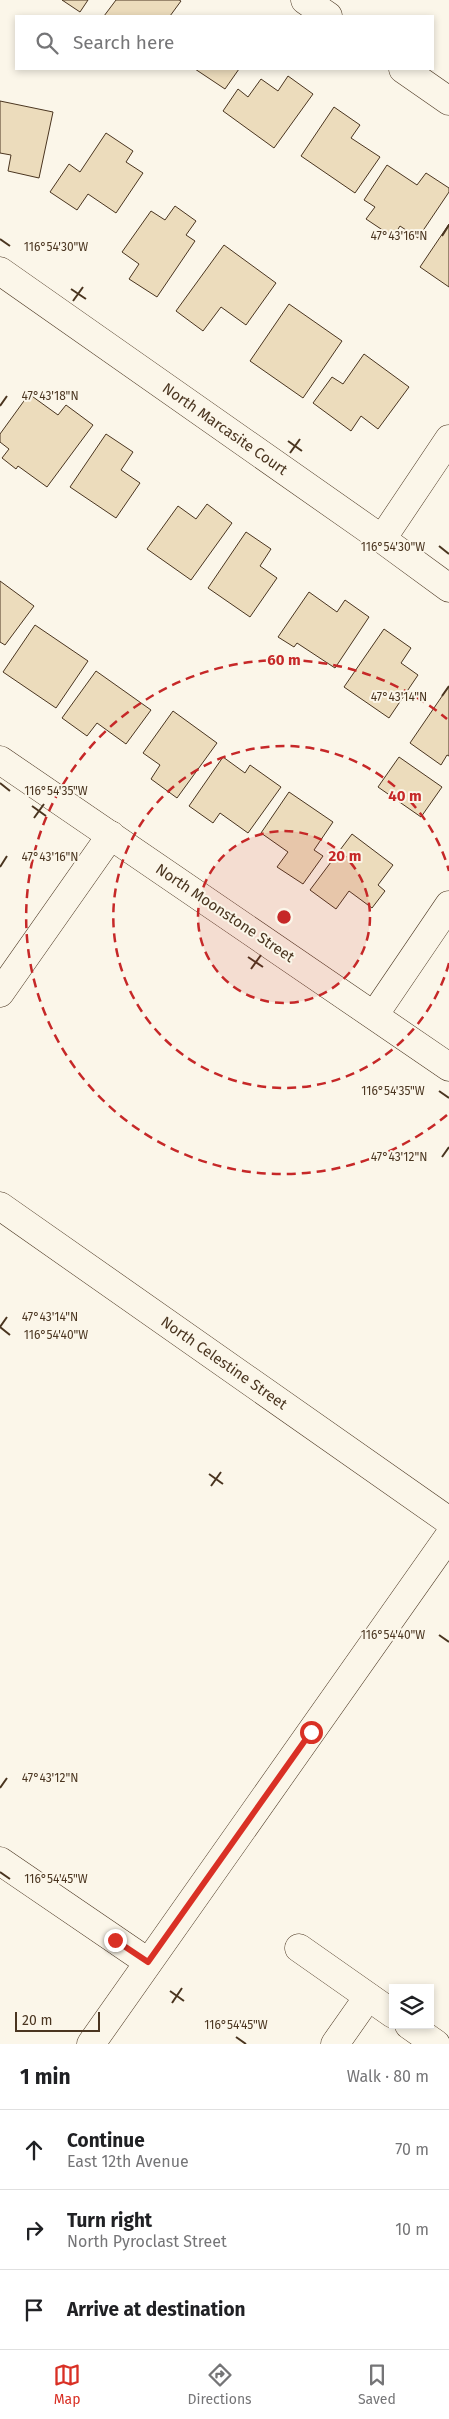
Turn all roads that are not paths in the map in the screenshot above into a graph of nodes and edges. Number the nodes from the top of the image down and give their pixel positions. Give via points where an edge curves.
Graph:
1 (305, 0) edge
2 (327, 15) edge
3 (403, 70) edge
4 (449, 101) edge
5 (0, 271) edge
6 (449, 440) edge
7 (382, 539) junction
8 (449, 588) edge
9 (0, 760) edge
10 (111, 835) junction
11 (449, 905) edge
12 (0, 993) edge
13 (375, 1014) junction
14 (449, 1066) edge
15 (0, 1206) edge
16 (449, 1521) edge
17 (449, 1536) edge
18 (0, 1860) edge
19 (299, 1948) dead end
20 (148, 1962) junction
21 (368, 1997) junction
22 (389, 2011) edge
23 (415, 2029) edge
24 (91, 2044) edge
25 (335, 2044) edge
26 (436, 2044) edge

1 - 2 street
3 - 4 street
5 - 7 street, North Marcasite Court
6 - 7 street
7 - 8 street, North Marcasite Court
9 - 10 street, North Moonstone Street
10 - 12 street
10 - 13 street, North Moonstone Street
11 - 13 street
13 - 14 street, North Moonstone Street
15 - 16 street, North Celestine Street
17 - 20 street
18 - 20 street
19 - 21 street
20 - 24 street
21 - 22 street
21 - 25 street
23 - 26 street

